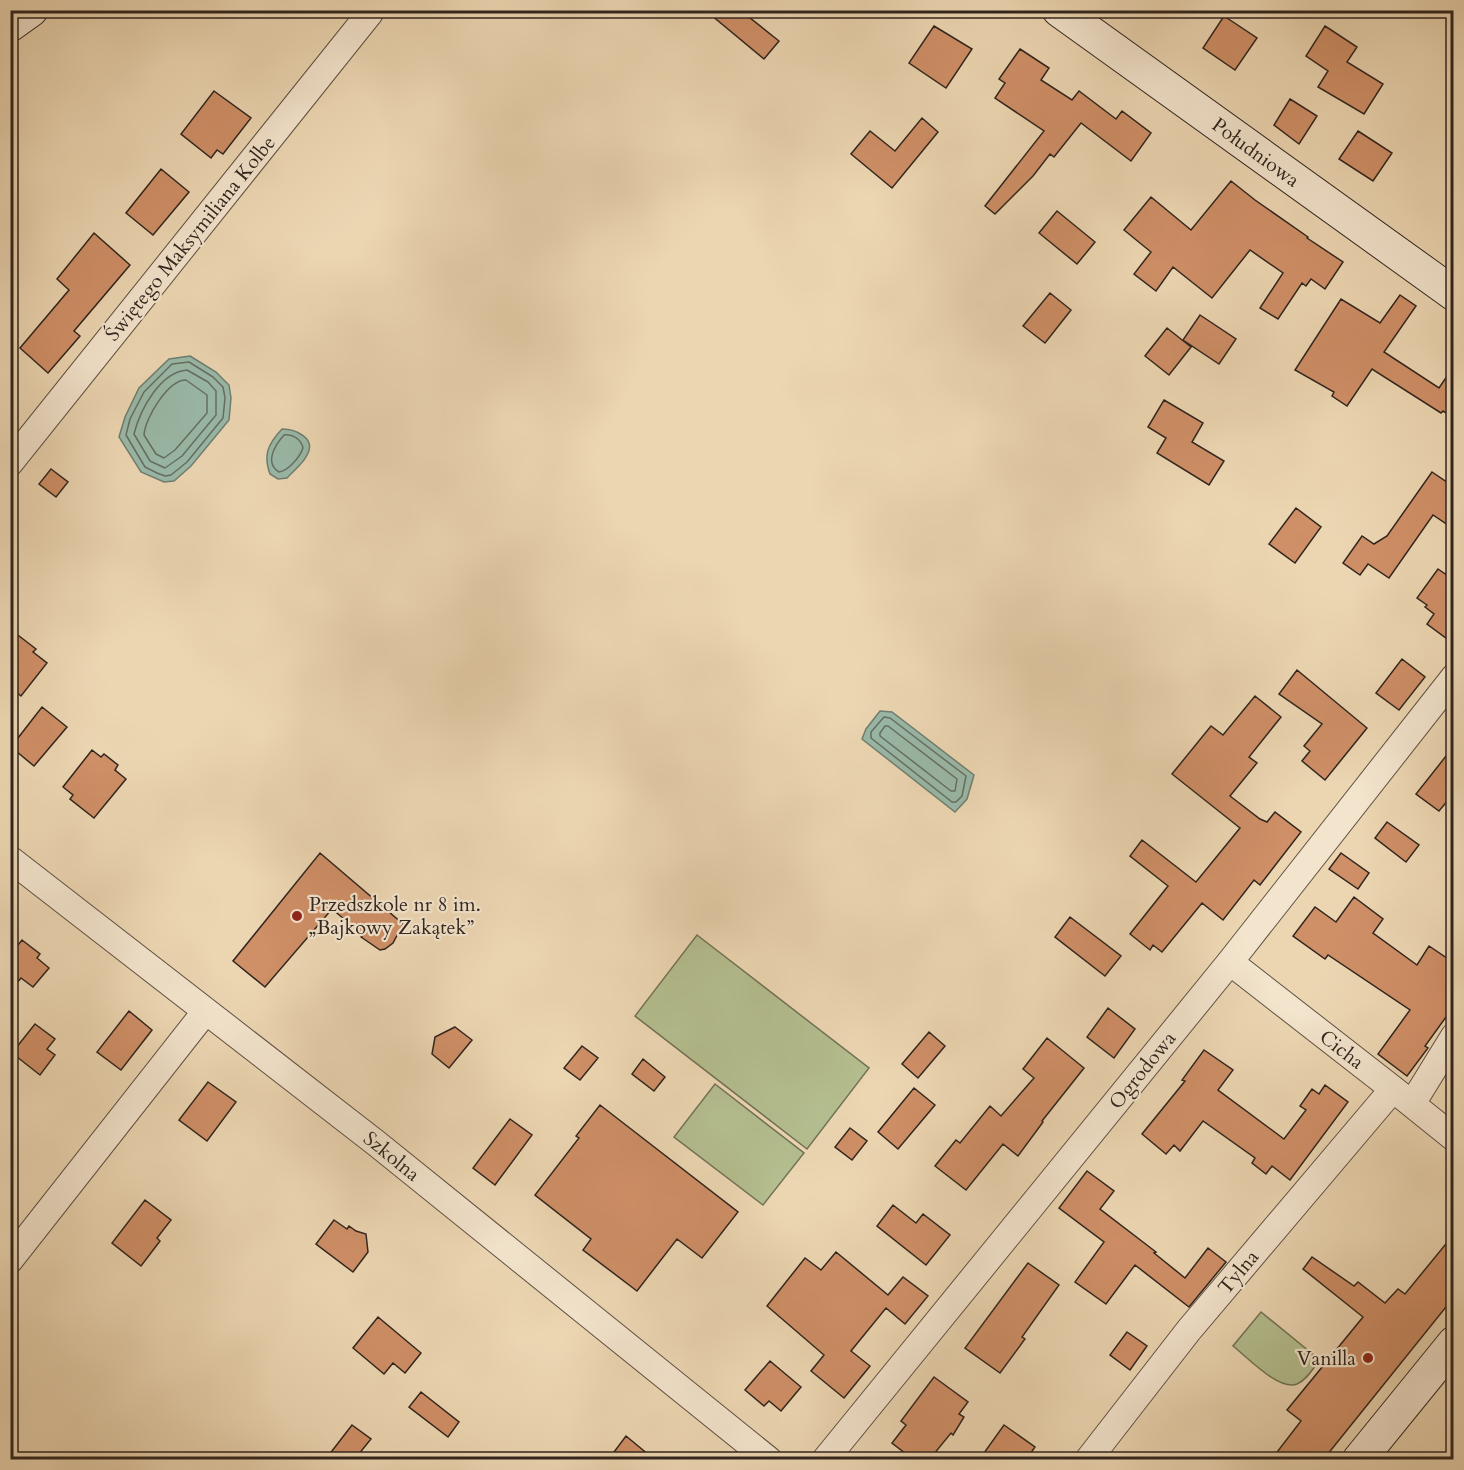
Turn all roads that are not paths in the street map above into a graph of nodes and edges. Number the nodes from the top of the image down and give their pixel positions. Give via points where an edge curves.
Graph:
1 (1059, 10) edge
2 (370, 14) dead end
3 (1454, 294) edge
4 (10, 463) edge
5 (1454, 677) edge
6 (10, 859) edge
7 (1230, 962) junction
8 (205, 1012) junction
9 (1454, 1036) edge
10 (1403, 1096) junction
11 (1454, 1138) edge
12 (10, 1260) edge
13 (1453, 1345) edge
14 (769, 1460) edge
15 (825, 1460) edge
16 (1088, 1460) edge
17 (1359, 1460) edge

1 - 3 street, Południowa
2 - 4 street, Świętego Maksymiliana Kolbe
5 - 7 street, Ogrodowa
6 - 8 street, Szkolna
7 - 10 street, Cicha
7 - 15 street, Ogrodowa
8 - 12 street
8 - 14 street, Szkolna via 376,1143
9 - 10 street, Tylna
10 - 11 street, Cicha
10 - 16 street, Tylna via 1189,1330
13 - 17 street

